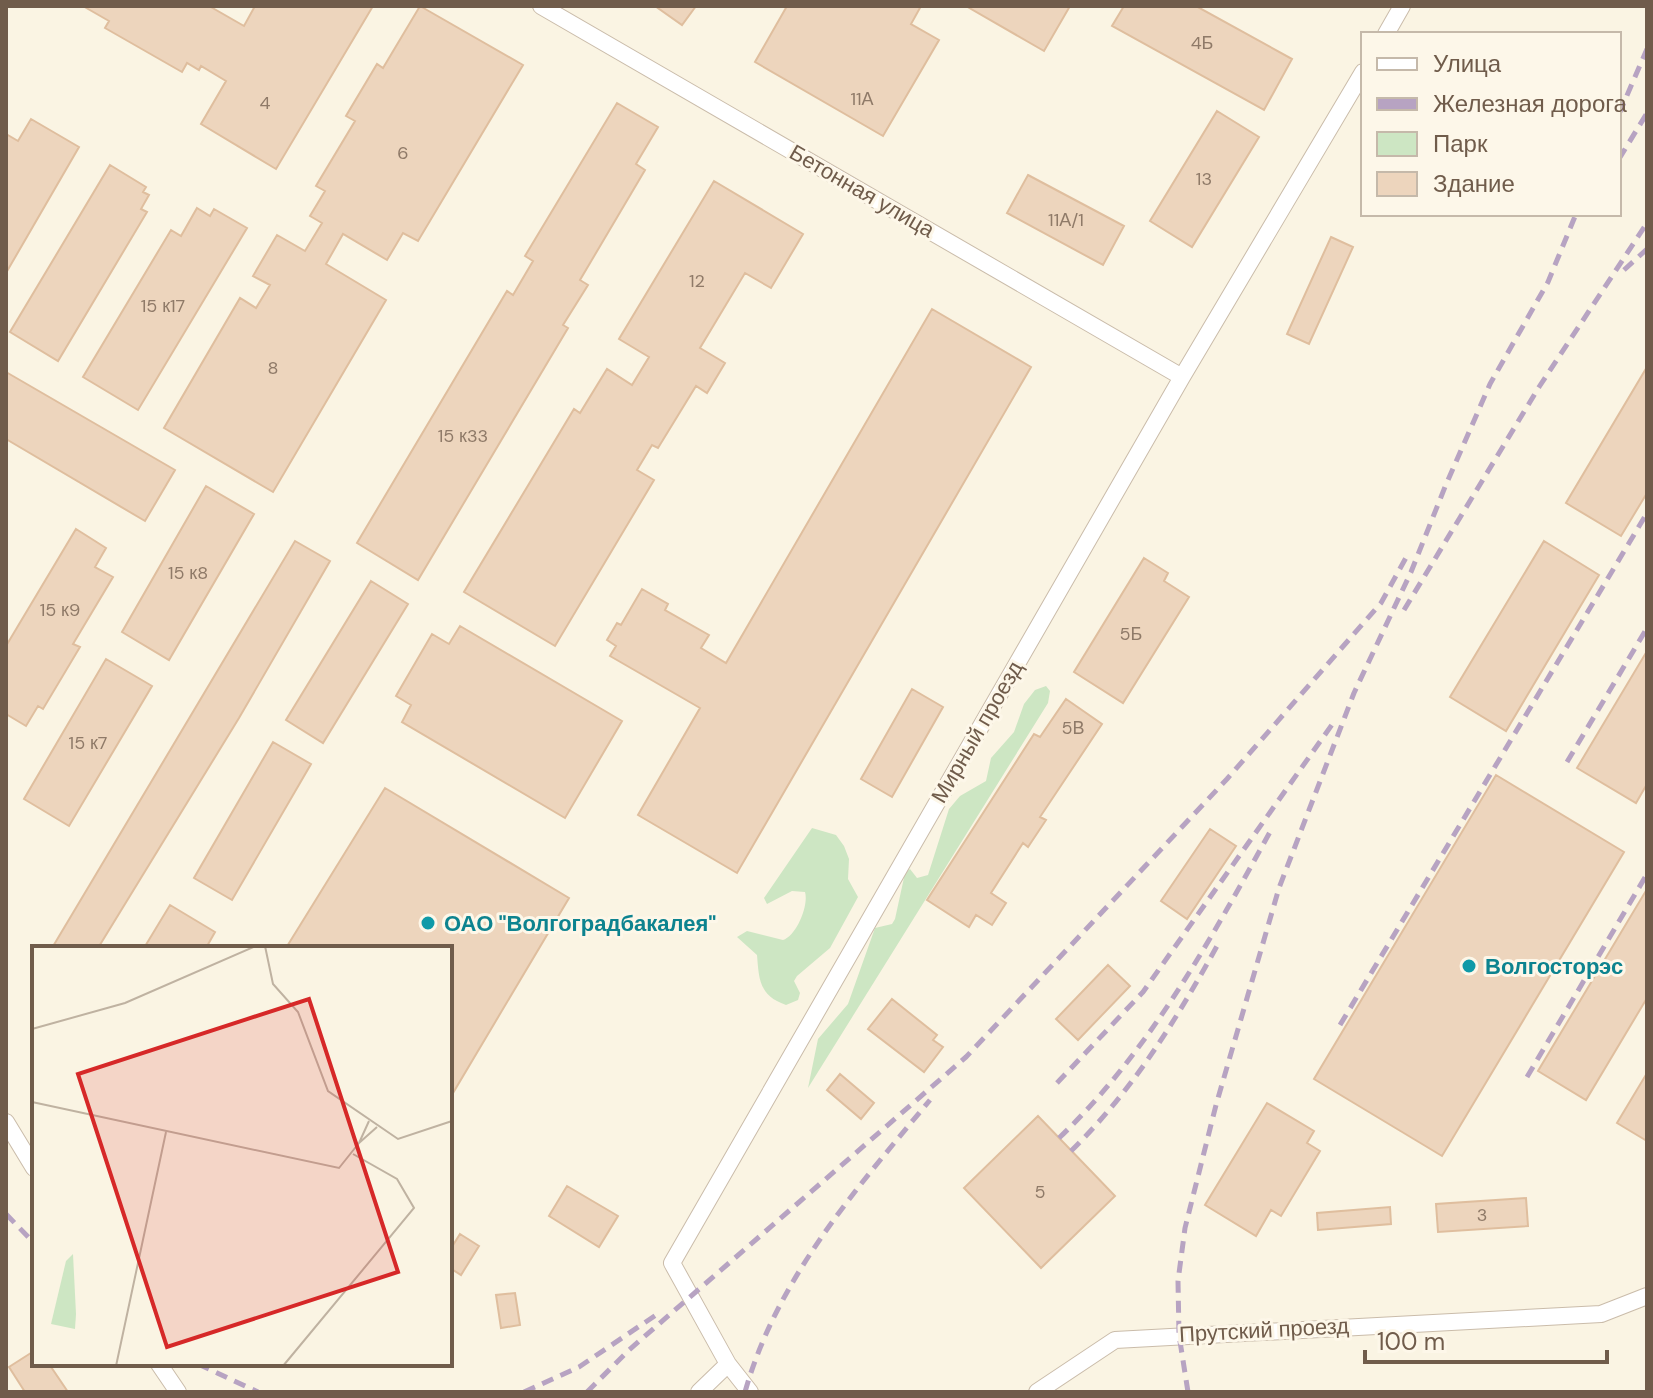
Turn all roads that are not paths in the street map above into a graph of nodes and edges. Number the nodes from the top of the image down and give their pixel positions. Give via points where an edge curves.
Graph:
1 (541, 6) edge
2 (1402, 6) edge
3 (1387, 32) edge
4 (1361, 75) edge
5 (1182, 377) junction
6 (6, 1122) edge
7 (32, 1165) edge
8 (1647, 1296) edge
9 (728, 1364) junction
10 (160, 1366) edge
11 (178, 1392) edge
12 (699, 1392) edge
13 (750, 1392) edge
14 (1037, 1392) edge

1 - 5 street, Бетонная улица
2 - 3 street
4 - 5 street, Мирный проезд
5 - 9 street, Мирный проезд via 672,1263
6 - 7 street
8 - 14 street, Прутский проезд via 1601,1314 1115,1340
9 - 12 street
9 - 13 street, Мирный проезд
10 - 11 street

